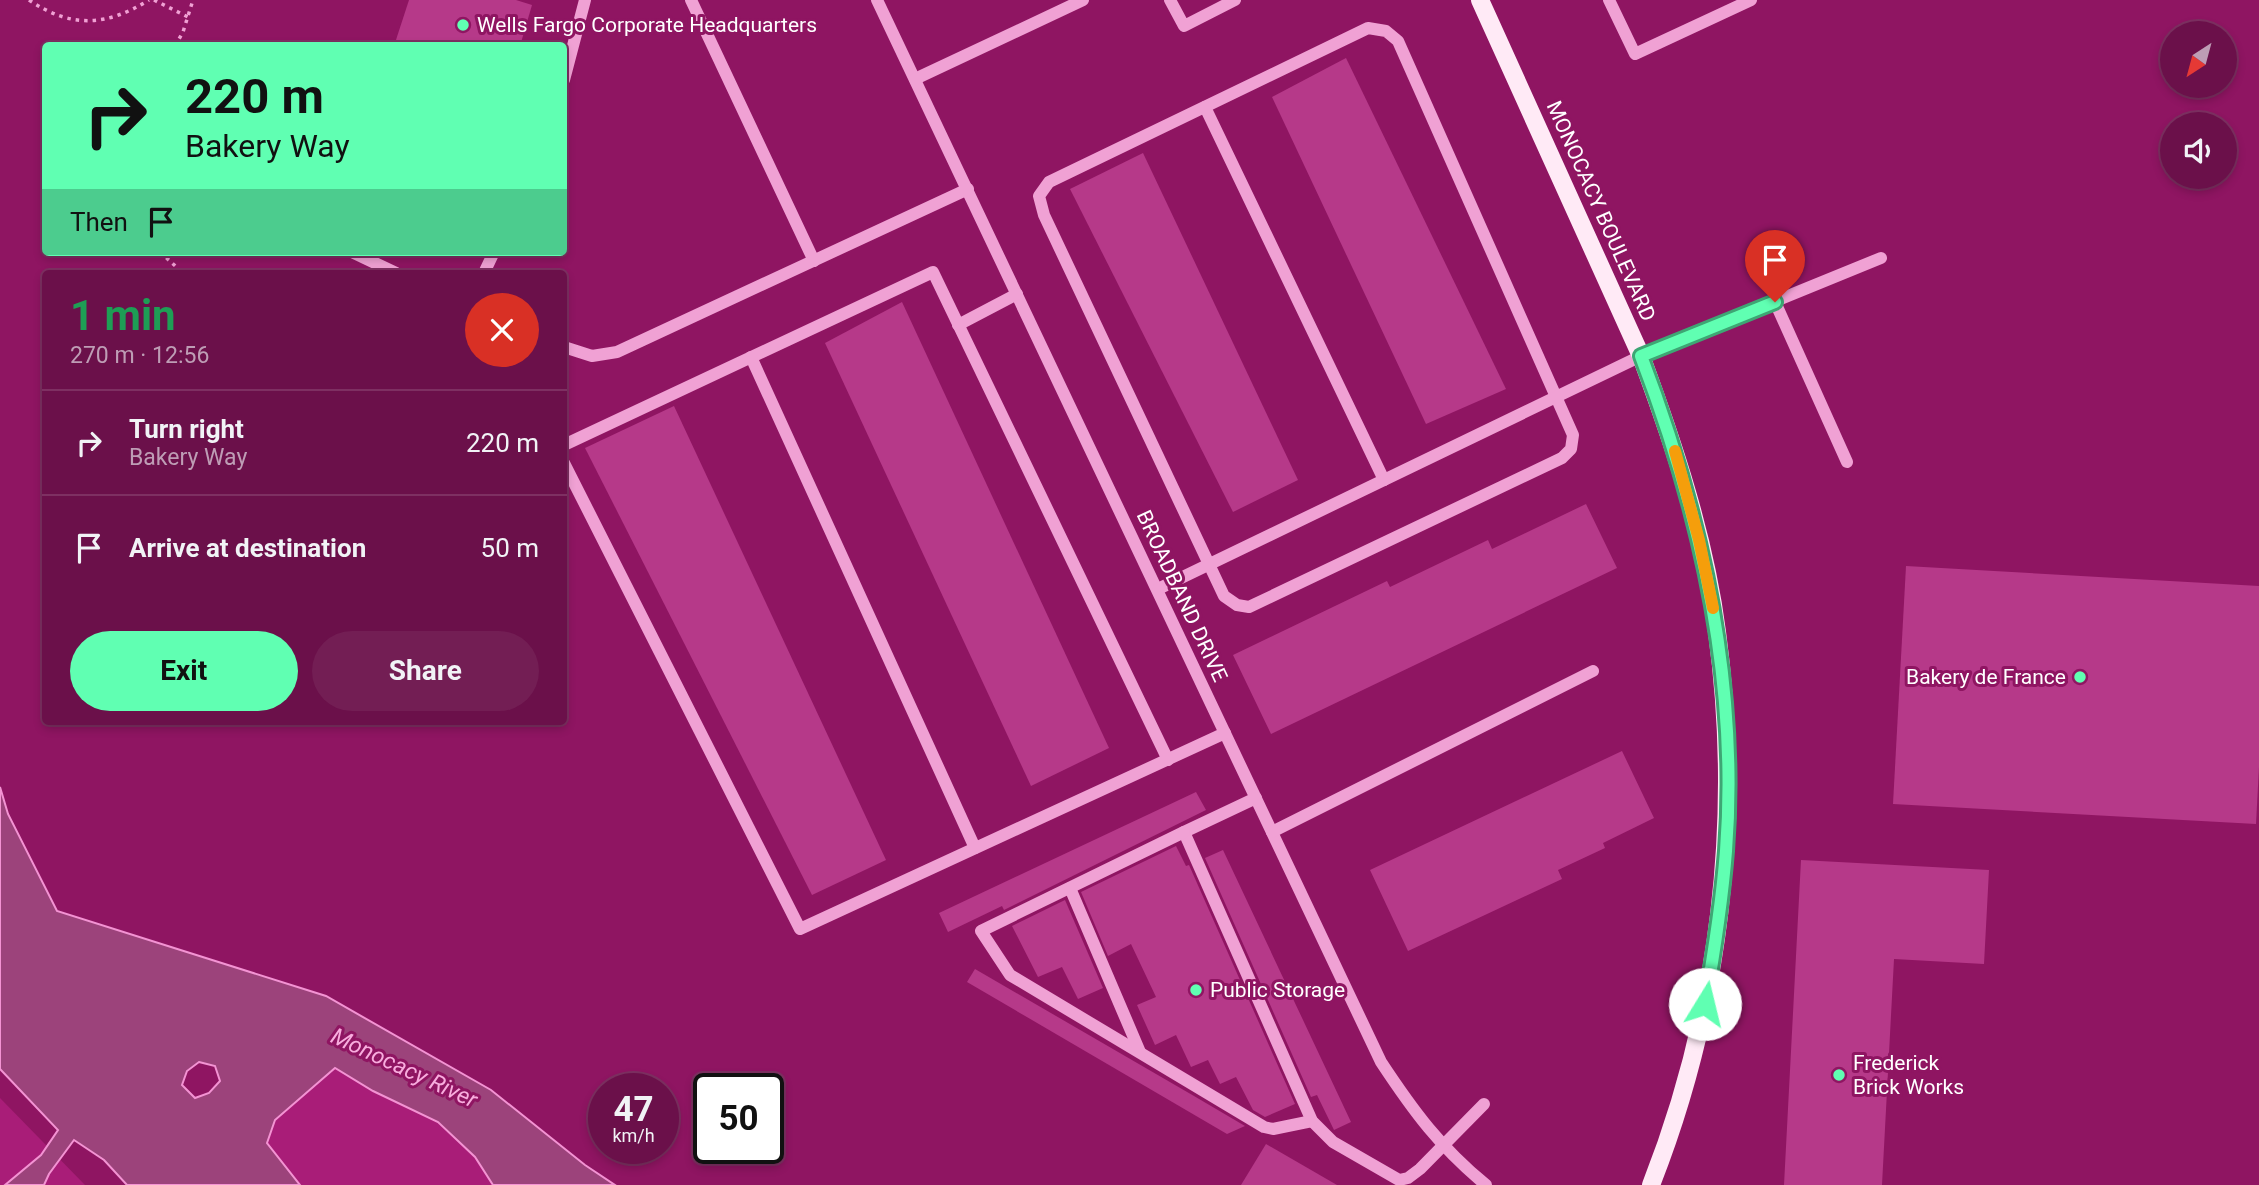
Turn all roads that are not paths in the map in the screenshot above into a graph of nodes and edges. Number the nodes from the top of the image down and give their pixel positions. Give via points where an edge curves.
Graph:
1 (585, 0) edge
2 (691, 0) edge
3 (877, 0) edge
4 (1083, 0) edge
5 (1170, 0) edge
6 (1236, 0) edge
7 (1465, 0) edge
8 (1480, 0) edge
9 (1609, 0) edge
10 (1751, 0) edge
11 (1489, 19) junction
12 (567, 69) edge
13 (915, 79) junction
14 (1205, 107) junction
15 (968, 189) junction
16 (360, 256) edge
17 (1881, 258) dead end
18 (814, 261) junction
19 (390, 270) edge
20 (1017, 294) junction
21 (1775, 302) junction
22 (958, 325) junction
23 (567, 348) edge
24 (1641, 356) junction
25 (751, 357) junction
26 (1556, 397) junction
27 (567, 444) edge
28 (1847, 462) dead end
29 (567, 469) edge
30 (1384, 480) junction
31 (1210, 564) junction
32 (1158, 589) junction
33 (1593, 671) dead end
34 (1225, 733) junction
35 (1168, 760) junction
36 (1256, 798) junction
37 (1184, 832) junction
38 (1272, 832) junction
39 (975, 848) junction
40 (1070, 888) junction
41 (1140, 1052) junction
42 (1484, 1104) dead end
43 (1312, 1121) junction
44 (1443, 1147) junction
45 (1486, 1185) edge
46 (1651, 1185) edge

1 - 12 street
2 - 18 street
3 - 13 street, BROADBAND DRIVE
4 - 13 street
5 - 6 street via 1184,26
7 - 11 main road
8 - 11 main road, MONOCACY BOULEVARD
9 - 10 street via 1635,54
11 - 24 main road, MONOCACY BOULEVARD
13 - 15 street, BROADBAND DRIVE
14 - 26 street via 1368,28 1386,31 1398,41
14 - 30 street
14 - 31 street via 1049,182 1039,196
15 - 18 street
15 - 20 street, BROADBAND DRIVE
16 - 19 street
17 - 21 street
18 - 23 street via 617,352 592,356
20 - 22 street
20 - 32 street, BROADBAND DRIVE
21 - 24 street
21 - 28 street
22 - 25 street via 933,272
22 - 35 street
24 - 26 street
24 - 46 main road, MONOCACY BOULEVARD via 1674,448 1699,540 1717,630 1728,776 1726,849 1705,1004 1683,1099
25 - 27 street
25 - 39 street
26 - 30 street
26 - 31 street via 1573,435 1571,449 1562,458 1249,607 1224,596
29 - 39 street via 800,929
30 - 31 street
31 - 32 street
32 - 34 street, BROADBAND DRIVE
33 - 38 street
34 - 35 street
34 - 36 street, BROADBAND DRIVE
35 - 39 street
36 - 37 street
36 - 38 street, BROADBAND DRIVE
37 - 40 street
37 - 43 street
38 - 44 street, BROADBAND DRIVE via 1381,1062
40 - 41 street
40 - 41 street via 981,931 1010,975
41 - 43 street via 1264,1127
42 - 44 street
43 - 44 street via 1334,1142 1399,1180 1408,1178
44 - 45 street, BROADBAND DRIVE

